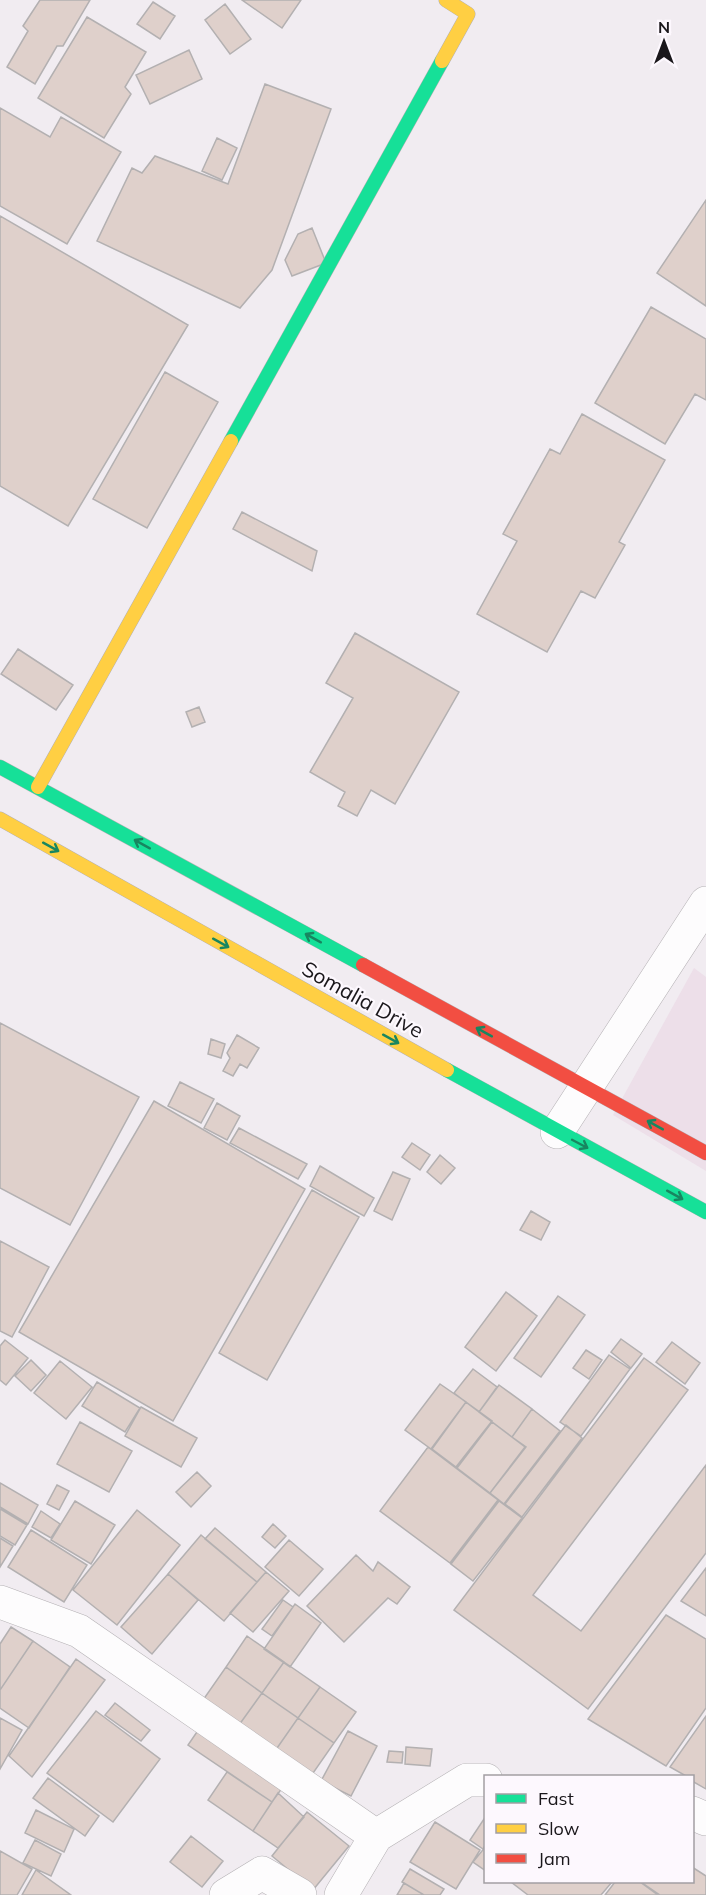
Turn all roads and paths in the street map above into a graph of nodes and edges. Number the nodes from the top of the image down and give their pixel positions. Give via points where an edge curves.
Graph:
1 (446, 0) edge
2 (0, 766) edge
3 (38, 787) junction
4 (0, 819) edge
5 (706, 903) edge
6 (586, 1088) junction
7 (557, 1132) junction
8 (706, 1154) edge
9 (706, 1212) edge
10 (0, 1602) edge
11 (484, 1780) edge
12 (376, 1836) junction
13 (226, 1895) edge
14 (300, 1895) edge
15 (341, 1895) edge

1 - 3 main road via 468,14
2 - 3 main road, Somalia Drive
6 -> 3 main road, Somalia Drive
4 -> 7 main road, Somalia Drive
5 - 6 street
6 - 7 street
8 -> 6 main road, Somalia Drive
7 -> 9 main road, Somalia Drive
10 - 12 street via 79,1631
11 - 12 street via 467,1780
12 - 15 street
13 - 14 street via 262,1873

